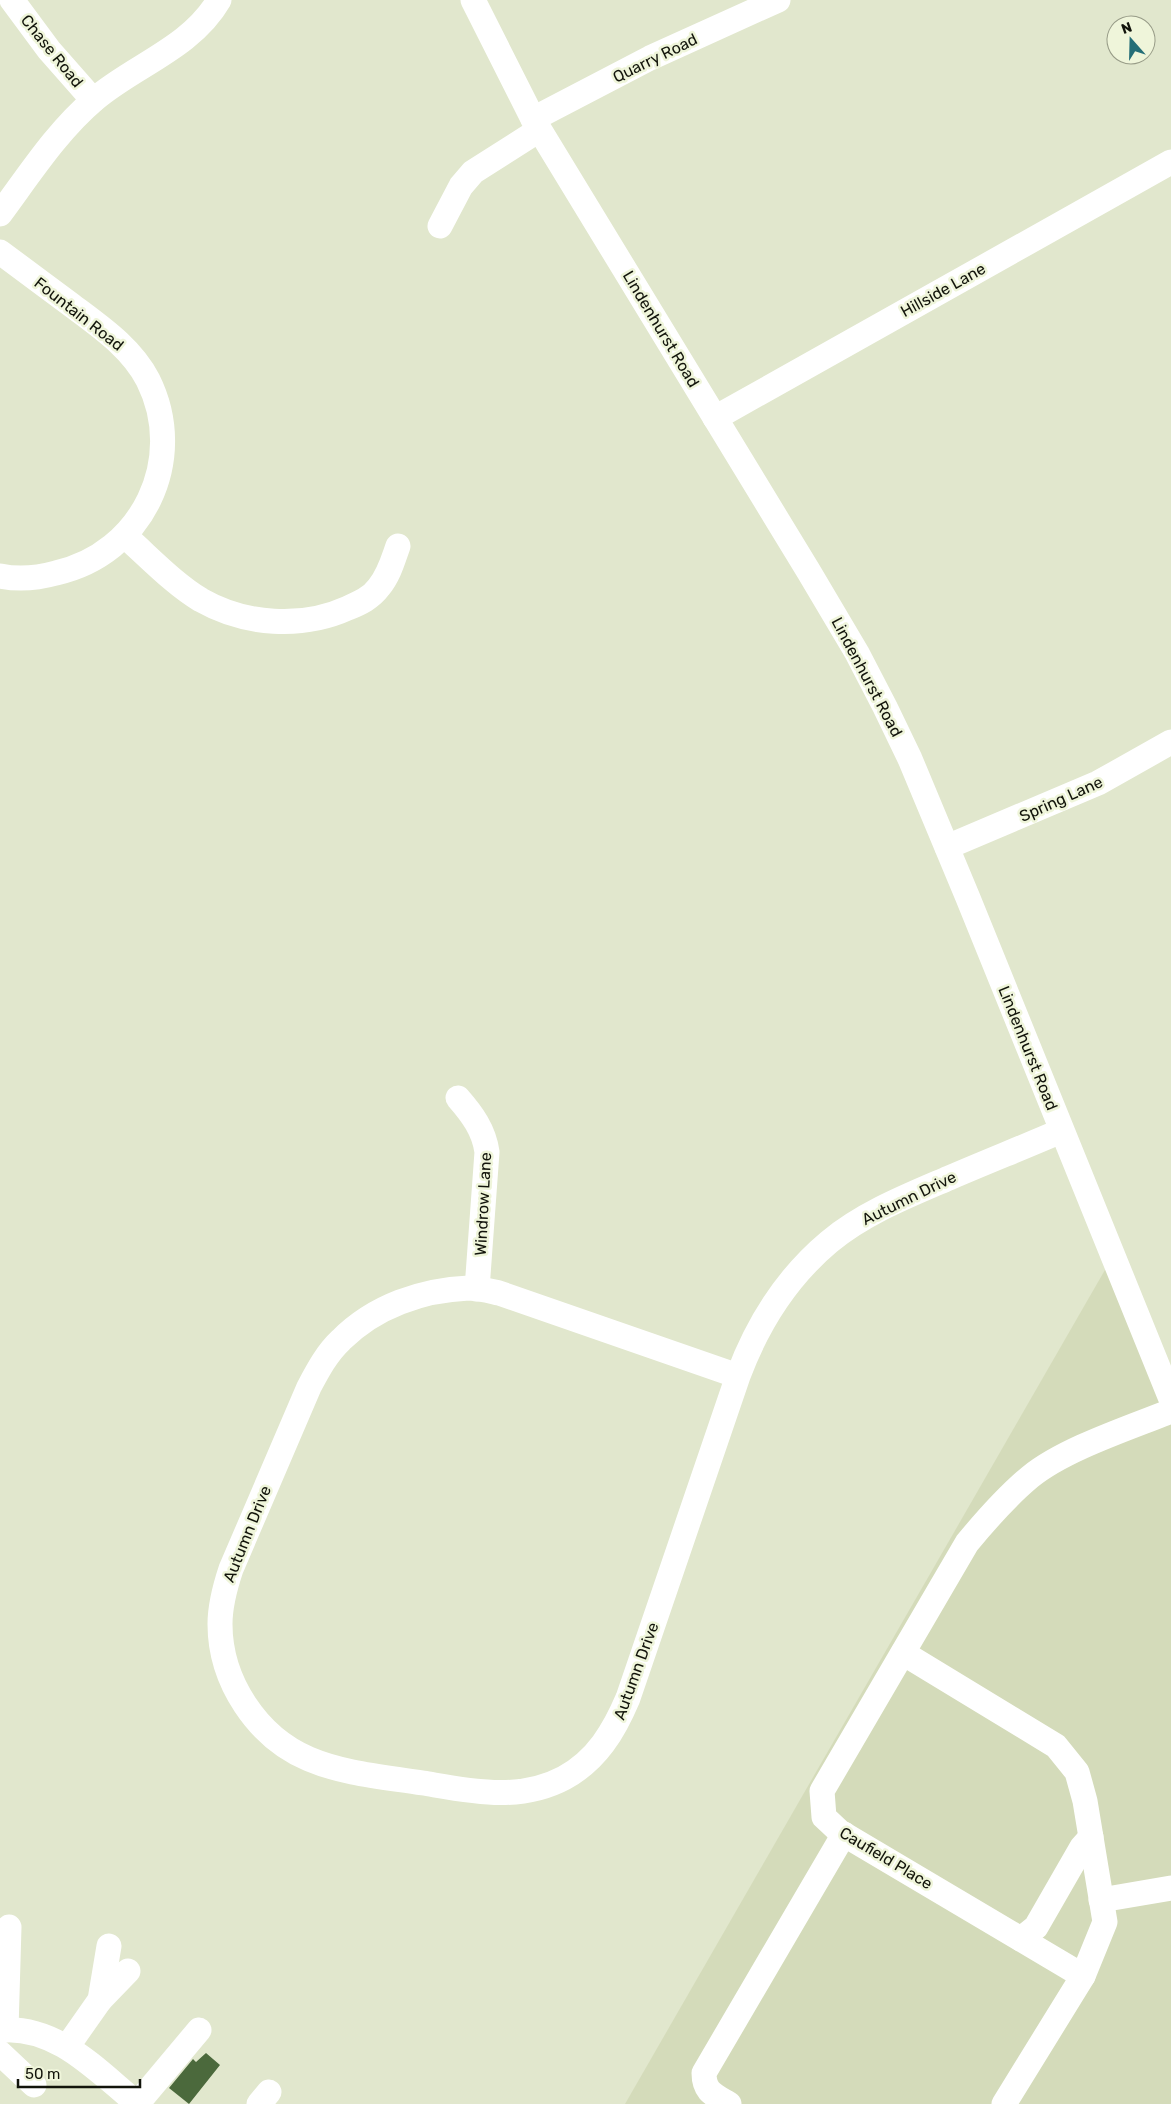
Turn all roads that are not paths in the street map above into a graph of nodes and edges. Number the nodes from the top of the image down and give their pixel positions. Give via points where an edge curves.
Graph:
1 (12, 0) edge
2 (219, 0) edge
3 (474, 0) edge
4 (778, 0) edge
5 (93, 100) junction
6 (536, 124) junction
7 (1171, 162) edge
8 (0, 214) edge
9 (440, 226) dead end
10 (0, 252) edge
11 (715, 418) junction
12 (125, 536) junction
13 (398, 546) dead end
14 (0, 576) edge
15 (1171, 742) edge
16 (947, 847) junction
17 (458, 1098) dead end
18 (1061, 1131) junction
19 (477, 1289) junction
20 (738, 1376) junction
21 (1171, 1399) edge
22 (1171, 1411) edge
23 (903, 1653) junction
24 (844, 1834) junction
25 (1091, 1838) junction
26 (1171, 1888) edge
27 (1101, 1900) junction
28 (9, 1926) dead end
29 (1021, 1939) junction
30 (109, 1946) dead end
31 (128, 1972) dead end
32 (1083, 1976) junction
33 (100, 2000) junction
34 (199, 2030) dead end
35 (2, 2038) edge
36 (67, 2047) junction
37 (34, 2085) dead end
38 (138, 2104) edge
39 (729, 2104) edge
40 (1004, 2104) edge

1 - 5 street, Chase Road via 49,50
2 - 5 street via 190,35
3 - 6 street, Lindenhurst Road
4 - 6 street, Quarry Road via 650,58
5 - 8 street via 58,137
6 - 9 street, Quarry Road via 472,172
6 - 11 street, Lindenhurst Road
7 - 11 street, Hillside Lane
10 - 12 street, Fountain Road via 114,337 148,380 162,429 158,476 149,502
11 - 16 street, Lindenhurst Road via 857,653 910,759
12 - 13 street via 176,582 202,600 227,612 276,621 312,620 361,603 379,588 387,576
12 - 14 street, Fountain Road via 112,548 75,569 25,579
15 - 16 street, Spring Lane via 1098,783
16 - 18 street, Lindenhurst Road
17 - 19 street, Windrow Lane via 473,1115 486,1140
18 - 20 street, Autumn Drive via 890,1203 829,1242 778,1296 760,1325
18 - 21 street, Lindenhurst Road
19 - 20 street, Autumn Drive via 499,1293
19 - 20 street, Autumn Drive via 417,1296 364,1320 340,1340 309,1387 231,1569 223,1595 220,1625 222,1645 235,1688 252,1714 278,1742 323,1765 501,1794 552,1784 604,1746 618,1724 628,1698
22 - 23 street, Caufield Place via 1068,1454 1031,1476 992,1513 967,1544
23 - 24 street, Caufield Place via 822,1791 824,1817
23 - 25 street via 1056,1746 1078,1772
24 - 29 street, Caufield Place
24 - 39 street via 704,2073 704,2084 709,2092
25 - 27 street
25 - 29 street via 1082,1847 1036,1927
26 - 27 street
27 - 32 street via 1105,1922
28 - 35 street
29 - 32 street, Caufield Place
30 - 33 street
31 - 33 street
32 - 40 street
33 - 36 street
34 - 38 street
35 - 36 street via 30,2032 47,2036
35 - 37 street
36 - 38 street

